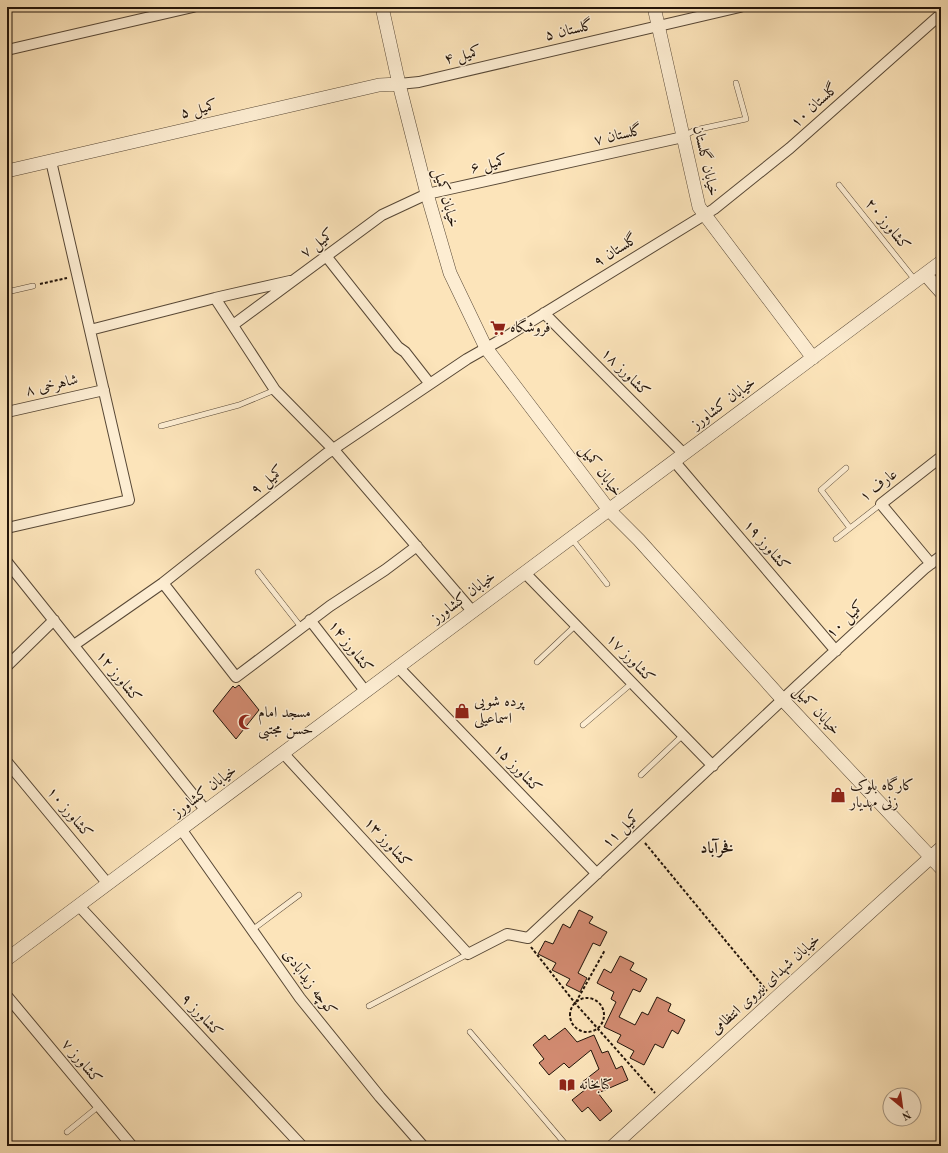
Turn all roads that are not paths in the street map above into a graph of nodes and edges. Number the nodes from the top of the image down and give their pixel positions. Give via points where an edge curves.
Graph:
1 (193, 7) edge
2 (382, 7) edge
3 (654, 7) edge
4 (740, 7) edge
5 (941, 14) edge
6 (658, 26) junction
7 (7, 50) edge
8 (534, 55) joint
9 (399, 84) junction
10 (736, 84) dead end
11 (683, 137) junction
12 (51, 161) junction
13 (559, 165) joint
14 (7, 171) edge
15 (839, 185) dead end
16 (427, 194) junction
17 (703, 214) junction
18 (326, 256) junction
19 (941, 262) edge
20 (920, 277) junction
21 (294, 280) junction
22 (33, 286) road end
23 (7, 292) edge
24 (941, 292) edge
25 (215, 298) junction
26 (544, 313) junction
27 (233, 326) junction
28 (90, 330) junction
29 (486, 348) junction
30 (813, 358) junction
31 (430, 384) junction
32 (104, 390) junction
33 (275, 390) junction
34 (7, 412) edge
35 (161, 426) dead end
36 (334, 450) junction
37 (941, 457) edge
38 (679, 458) junction
39 (846, 468) dead end
40 (880, 504) junction
41 (610, 510) junction
42 (7, 528) edge
43 (850, 528) junction
44 (571, 538) junction
45 (836, 539) dead end
46 (417, 546) junction
47 (941, 556) edge
48 (7, 562) edge
49 (931, 564) junction
50 (258, 572) dead end
51 (525, 573) junction
52 (163, 583) junction
53 (607, 584) dead end
54 (473, 612) junction
55 (54, 620) junction
56 (310, 620) junction
57 (576, 625) junction
58 (301, 627) junction
59 (74, 645) junction
60 (836, 650) junction
61 (537, 662) dead end
62 (7, 666) edge
63 (398, 668) junction
64 (632, 683) junction
65 (366, 692) junction
66 (783, 700) junction
67 (583, 725) dead end
68 (683, 735) junction
69 (283, 753) junction
70 (7, 762) edge
71 (712, 766) junction
72 (641, 775) dead end
73 (206, 811) junction
74 (181, 829) junction
75 (941, 848) edge
76 (931, 857) junction
77 (941, 868) edge
78 (597, 874) junction
79 (108, 884) junction
80 (299, 895) dead end
81 (79, 906) junction
82 (252, 930) junction
83 (468, 954) junction
84 (7, 959) edge
85 (7, 996) edge
86 (369, 1006) dead end
87 (470, 1032) dead end
88 (99, 1106) junction
89 (67, 1132) dead end
90 (132, 1146) edge
91 (302, 1146) edge
92 (423, 1146) edge
93 (567, 1146) edge
94 (613, 1146) edge

1 - 7 street
2 - 9 street, خیابان کمیل
3 - 6 street, خیابان گلستان
4 - 6 street, گلستان ۵
5 - 17 street, گلستان ۱۰ via 790,148 714,209
6 - 8 street, گلستان ۵
6 - 11 street, خیابان گلستان
8 - 9 street, کمیل ۴ via 419,82
9 - 12 street, کمیل ۵ via 371,87
9 - 16 street, خیابان کمیل
10 - 11 lane via 746,119 696,130
11 - 13 street, گلستان ۷
11 - 17 street, خیابان گلستان via 699,207
12 - 14 street, کمیل ۵
12 - 28 street
13 - 16 street, کمیل ۶
15 - 20 lane, کشاورز ۲۰
16 - 18 street, کمیل ۷ via 382,216
16 - 29 street, خیابان کمیل via 450,273
17 - 26 street, گلستان ۹
17 - 30 street, خیابان گلستان
18 - 21 street, کمیل ۷
18 - 31 street
19 - 20 street, خیابان کشاورز
20 - 24 street
20 - 30 street, خیابان کشاورز
21 - 25 street
21 - 27 street, کمیل ۷
22 - 23 lane
25 - 27 street
25 - 28 street
26 - 29 street, گلستان ۹
26 - 38 street, کشاورز ۱۸
27 - 33 street
28 - 32 street
29 - 31 street, کمیل ۹
29 - 41 street, خیابان کمیل
30 - 38 street, خیابان کشاورز
31 - 36 street, کمیل ۹
32 - 34 street, شاهرخی ۸
32 - 42 street via 129,500
33 - 35 lane via 239,405
33 - 36 street
36 - 46 street
36 - 52 street, کمیل ۹
37 - 40 street, عارف ۱
38 - 41 street, خیابان کشاورز
38 - 60 street, کشاورز ۱۹
39 - 43 lane via 821,490
40 - 43 lane, عارف ۱
40 - 49 street
41 - 44 street, خیابان کشاورز
41 - 66 street, خیابان کمیل
43 - 45 lane, عارف ۱
44 - 51 street, خیابان کشاورز
44 - 53 lane
46 - 54 street
46 - 56 street
47 - 49 street, کمیل ۱۰
48 - 55 street, کشاورز ۱۲
49 - 60 street, کمیل ۱۰
50 - 58 lane
51 - 54 street, خیابان کشاورز
51 - 57 street, کشاورز ۱۷
52 - 58 street via 236,677
52 - 59 street, کمیل ۹
54 - 63 street, خیابان کشاورز
55 - 59 street, کشاورز ۱۲
55 - 62 street
56 - 58 street
56 - 65 street, کشاورز ۱۴
57 - 61 lane
57 - 64 street, کشاورز ۱۷
59 - 73 street, کشاورز ۱۲
60 - 66 street, کمیل ۱۰
63 - 65 street, خیابان کشاورز
63 - 78 street, کشاورز ۱۵
64 - 67 lane
64 - 68 street, کشاورز ۱۷
65 - 69 street, خیابان کشاورز
66 - 71 street, کمیل ۱۱
66 - 76 street, خیابان کمیل
68 - 71 street, کشاورز ۱۷
68 - 72 lane
69 - 73 street, خیابان کشاورز
69 - 83 street, کشاورز ۱۳
70 - 79 street, کشاورز ۱۰
71 - 78 street, کمیل ۱۱
73 - 74 street, خیابان کشاورز
74 - 79 street, خیابان کشاورز
74 - 82 street, کوچه زیدآبادی
75 - 76 street, خیابان شهدای نیروی انتظامی
76 - 77 street, خیابان کمیل
76 - 94 street, خیابان شهدای نیروی انتظامی
78 - 83 street, کمیل ۱۱ via 528,938 506,934
79 - 81 street, خیابان کشاورز
80 - 82 lane
81 - 84 street, خیابان کشاورز
81 - 91 street, کشاورز ۹
82 - 92 street, کوچه زیدآبادی via 300,998
83 - 86 lane
85 - 88 street, کشاورز ۷
87 - 93 lane
88 - 89 lane
88 - 90 street, کشاورز ۷

